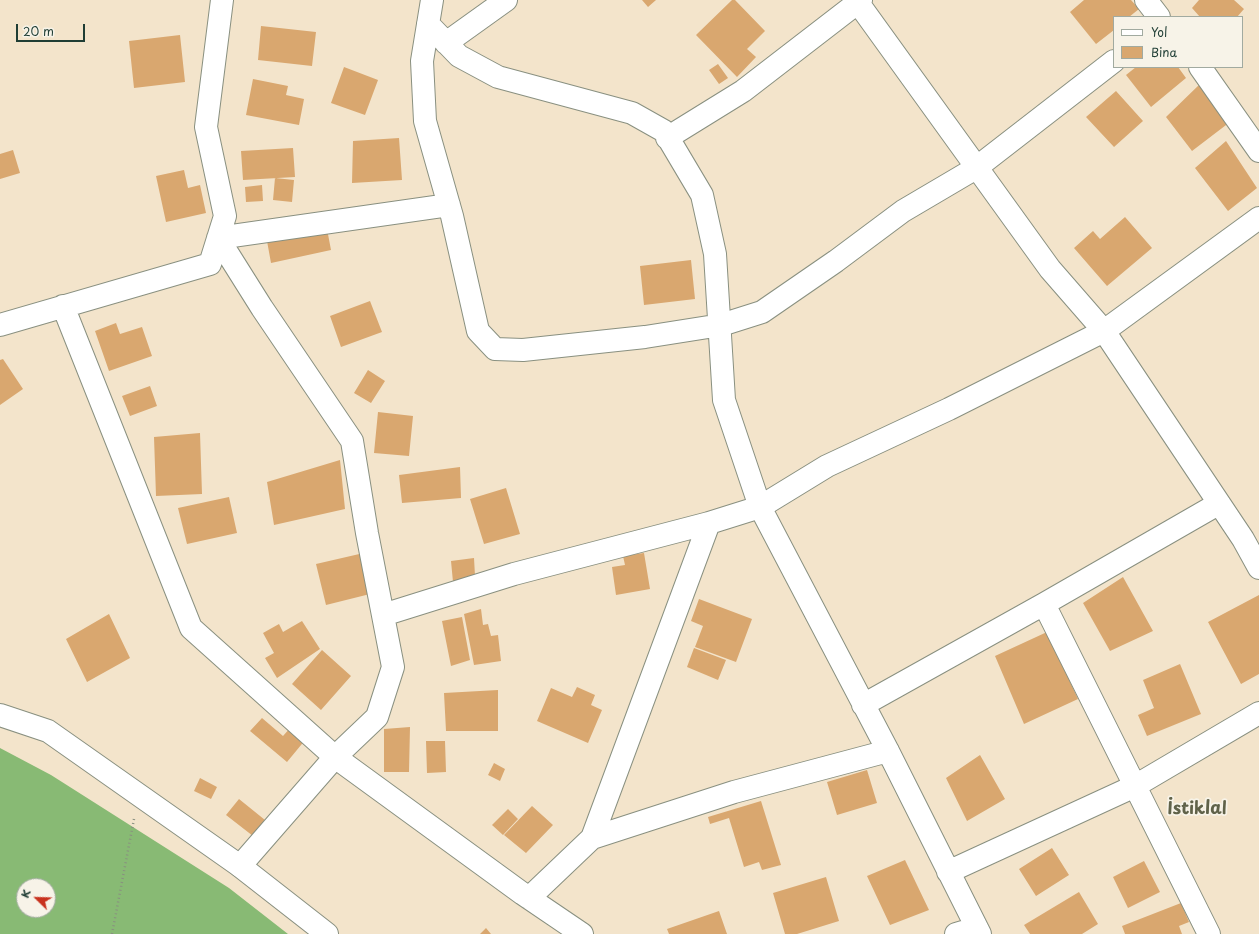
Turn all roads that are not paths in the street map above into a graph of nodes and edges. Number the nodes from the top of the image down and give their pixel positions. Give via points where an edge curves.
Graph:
1 (222, 0) edge
2 (432, 0) edge
3 (506, 0) edge
4 (1146, 0) edge
5 (858, 1) edge
6 (1158, 16) edge
7 (428, 24) junction
8 (446, 43) junction
9 (1113, 62) edge
10 (1201, 68) edge
11 (667, 138) junction
12 (1259, 151) edge
13 (976, 168) junction
14 (449, 205) junction
15 (1259, 218) edge
16 (218, 238) junction
17 (63, 306) junction
18 (0, 325) edge
19 (721, 325) junction
20 (1104, 331) junction
21 (1218, 504) junction
22 (760, 507) junction
23 (709, 523) junction
24 (1259, 568) edge
25 (1044, 604) junction
26 (383, 615) junction
27 (863, 705) junction
28 (1259, 713) edge
29 (0, 715) edge
30 (888, 751) junction
31 (335, 757) junction
32 (1134, 786) junction
33 (592, 838) junction
34 (240, 866) junction
35 (948, 872) junction
36 (529, 898) junction
37 (971, 932) edge
38 (327, 934) edge
39 (582, 934) edge
40 (1209, 934) edge

1 - 16 street via 206,127 225,216
2 - 7 street
3 - 8 street
4 - 6 street
5 - 11 street via 743,91
5 - 13 street
7 - 8 street
7 - 14 street via 422,60 425,121
8 - 11 street via 459,56 498,77 632,114 664,132
9 - 13 street
10 - 12 street
11 - 19 street via 702,195 715,254
13 - 19 street via 904,210 762,312
13 - 20 street via 1050,269
14 - 16 street
14 - 19 street via 478,331 495,349 523,350 645,337
15 - 20 street
16 - 17 street via 210,264
16 - 26 street via 352,441
17 - 18 street
17 - 31 street via 191,628
19 - 22 street via 724,400
20 - 21 street
20 - 22 street via 949,409 827,466
21 - 24 street via 1243,539
21 - 25 street
22 - 23 street
22 - 27 street
23 - 26 street via 514,574
23 - 33 street
25 - 27 street
25 - 32 street
26 - 31 street via 393,667 377,716
27 - 30 street
28 - 32 street
29 - 34 street via 48,731
30 - 33 street via 734,792
30 - 35 street
31 - 34 street
31 - 36 street
32 - 35 street
32 - 40 street
33 - 36 street
34 - 38 street
35 - 37 street
36 - 39 street

